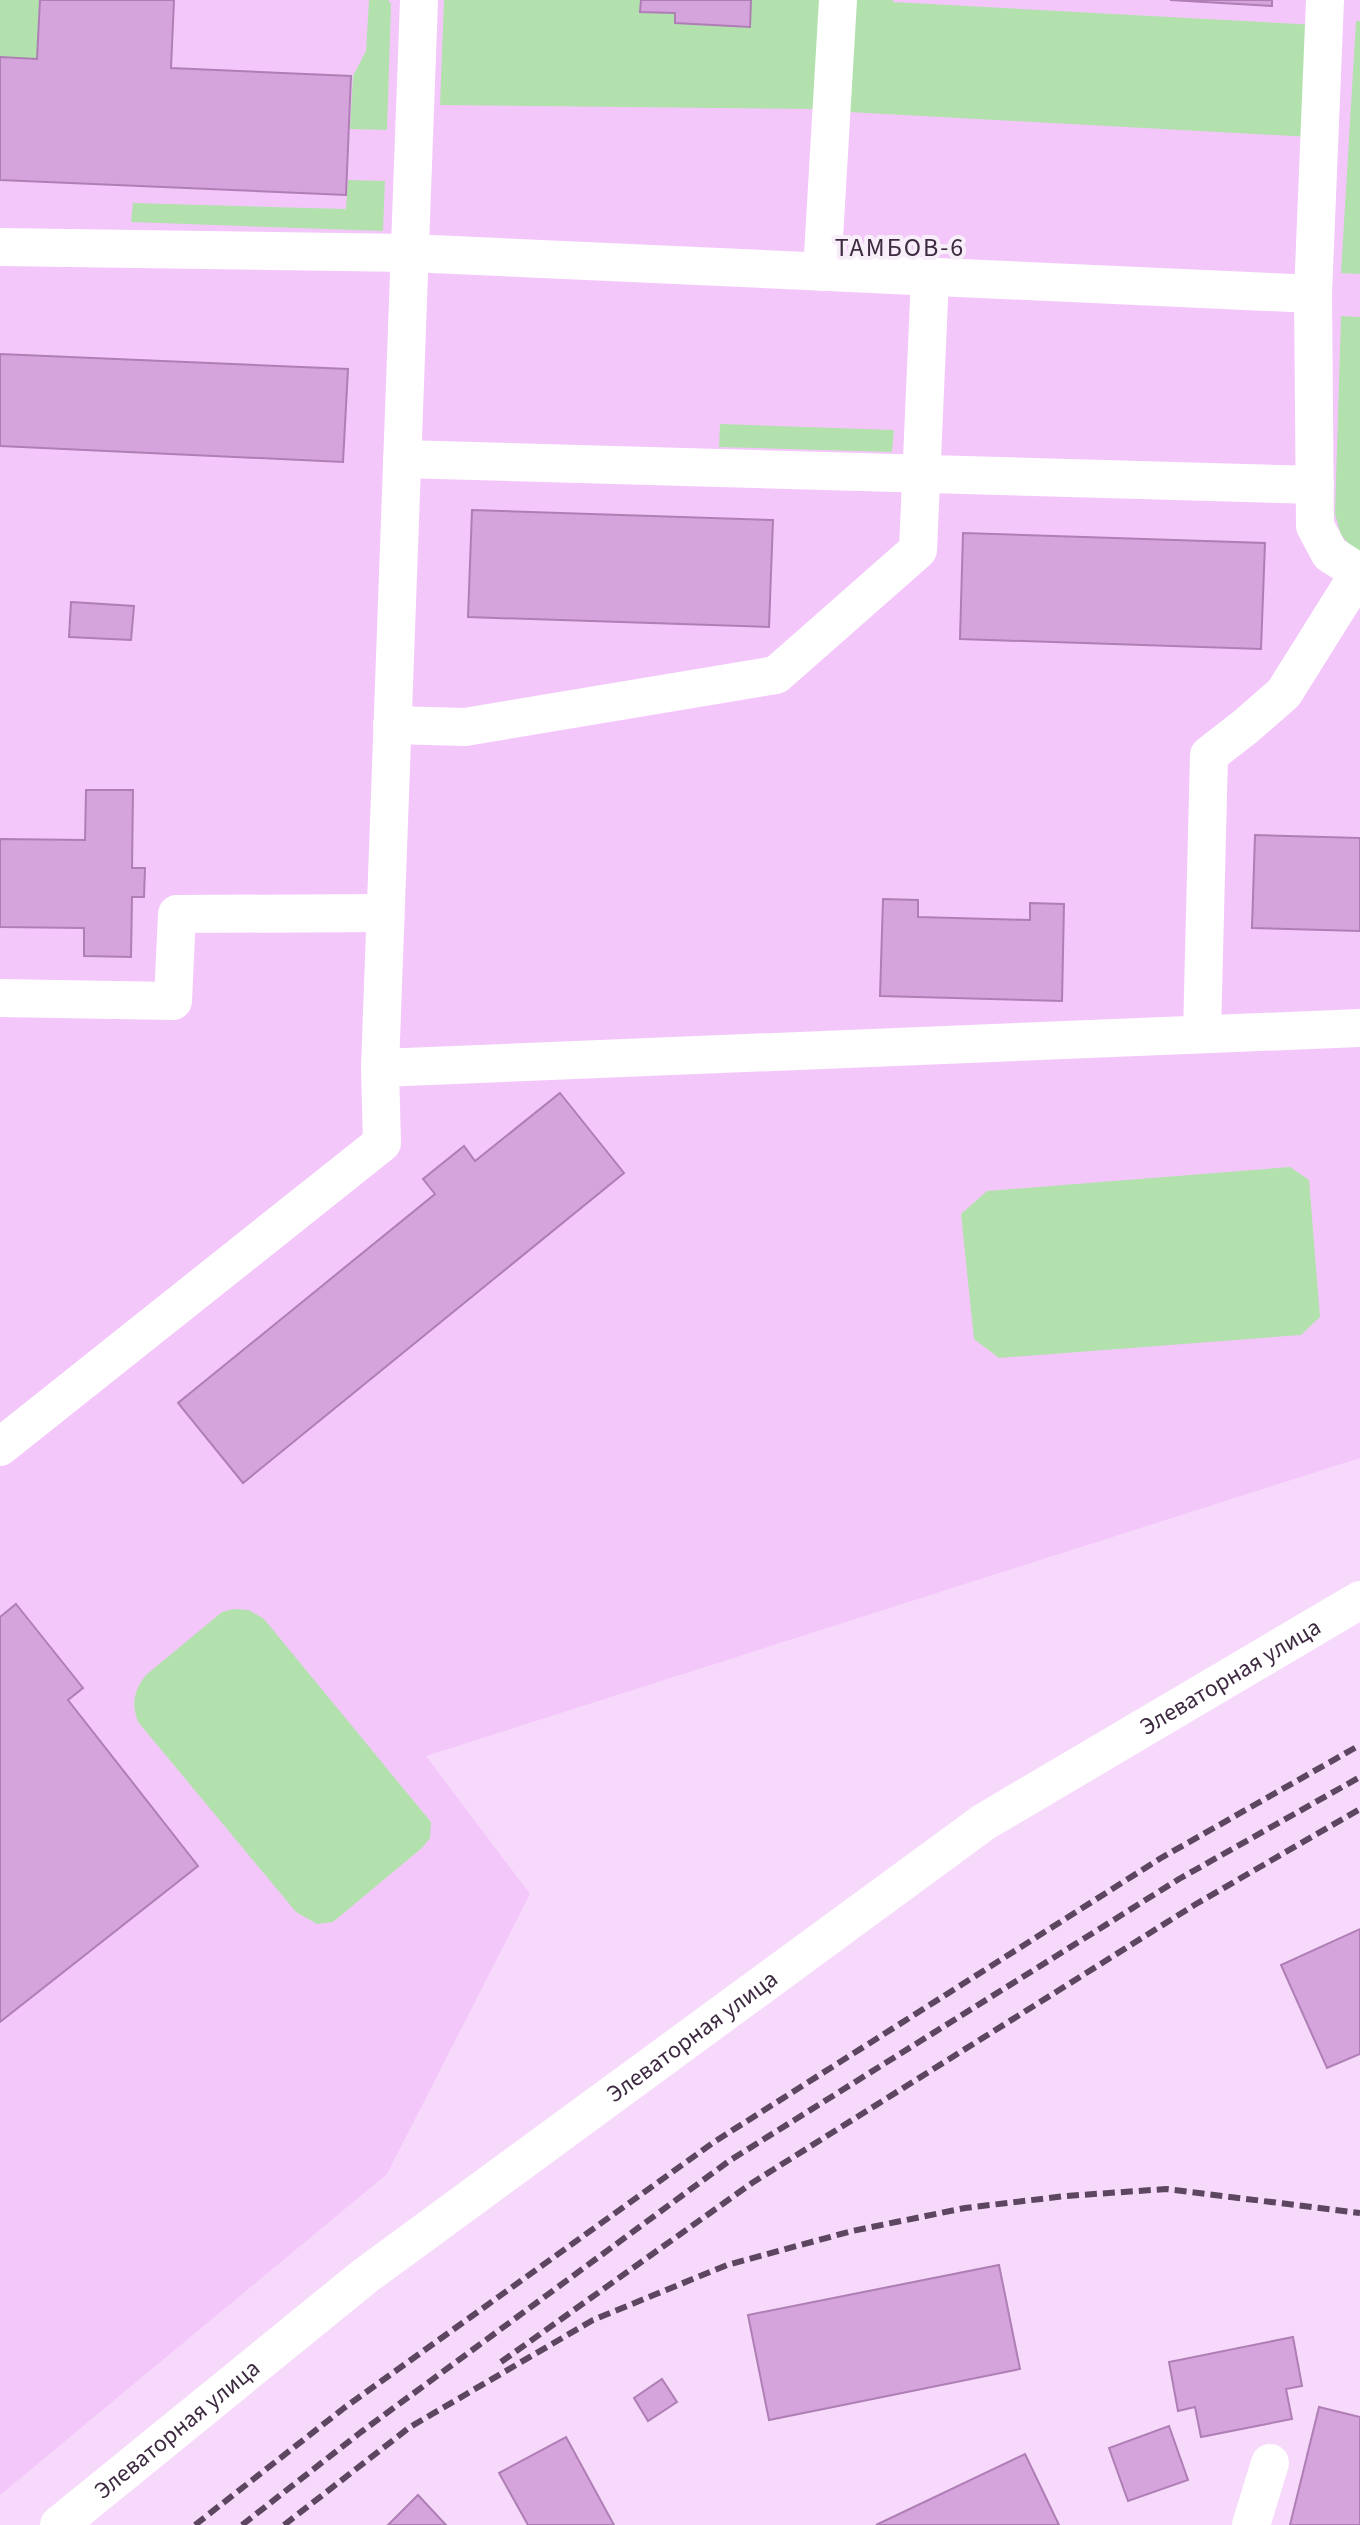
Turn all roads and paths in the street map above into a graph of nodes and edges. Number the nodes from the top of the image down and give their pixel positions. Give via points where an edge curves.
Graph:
1 (419, 0) edge
2 (838, 0) edge
3 (1325, 0) edge
4 (0, 247) edge
5 (410, 253) junction
6 (822, 272) junction
7 (930, 277) junction
8 (1313, 294) junction
9 (402, 459) junction
10 (921, 473) junction
11 (1315, 485) junction
12 (1359, 573) edge
13 (392, 725) junction
14 (384, 913) junction
15 (0, 998) edge
16 (1360, 1028) edge
17 (1202, 1033) junction
18 (380, 1068) junction
19 (0, 1447) edge
20 (1360, 1600) edge
21 (1270, 2463) dead end
22 (59, 2525) edge
23 (1251, 2525) edge

1 - 5 street
2 - 6 street
3 - 8 street
4 - 5 street
5 - 6 street
5 - 9 street
6 - 7 street
7 - 8 street
7 - 10 street
8 - 11 street
9 - 10 street
9 - 13 street
10 - 11 street
10 - 13 street via 918,550 776,675 465,727
11 - 12 street via 1315,526 1330,554
12 - 17 street via 1284,693 1209,755
13 - 14 street
14 - 15 street via 177,914 173,1001
14 - 18 street
16 - 17 street
17 - 18 street
18 - 19 street via 382,1143
20 - 22 street, Элеваторная улица via 984,1822 365,2276
21 - 23 street

